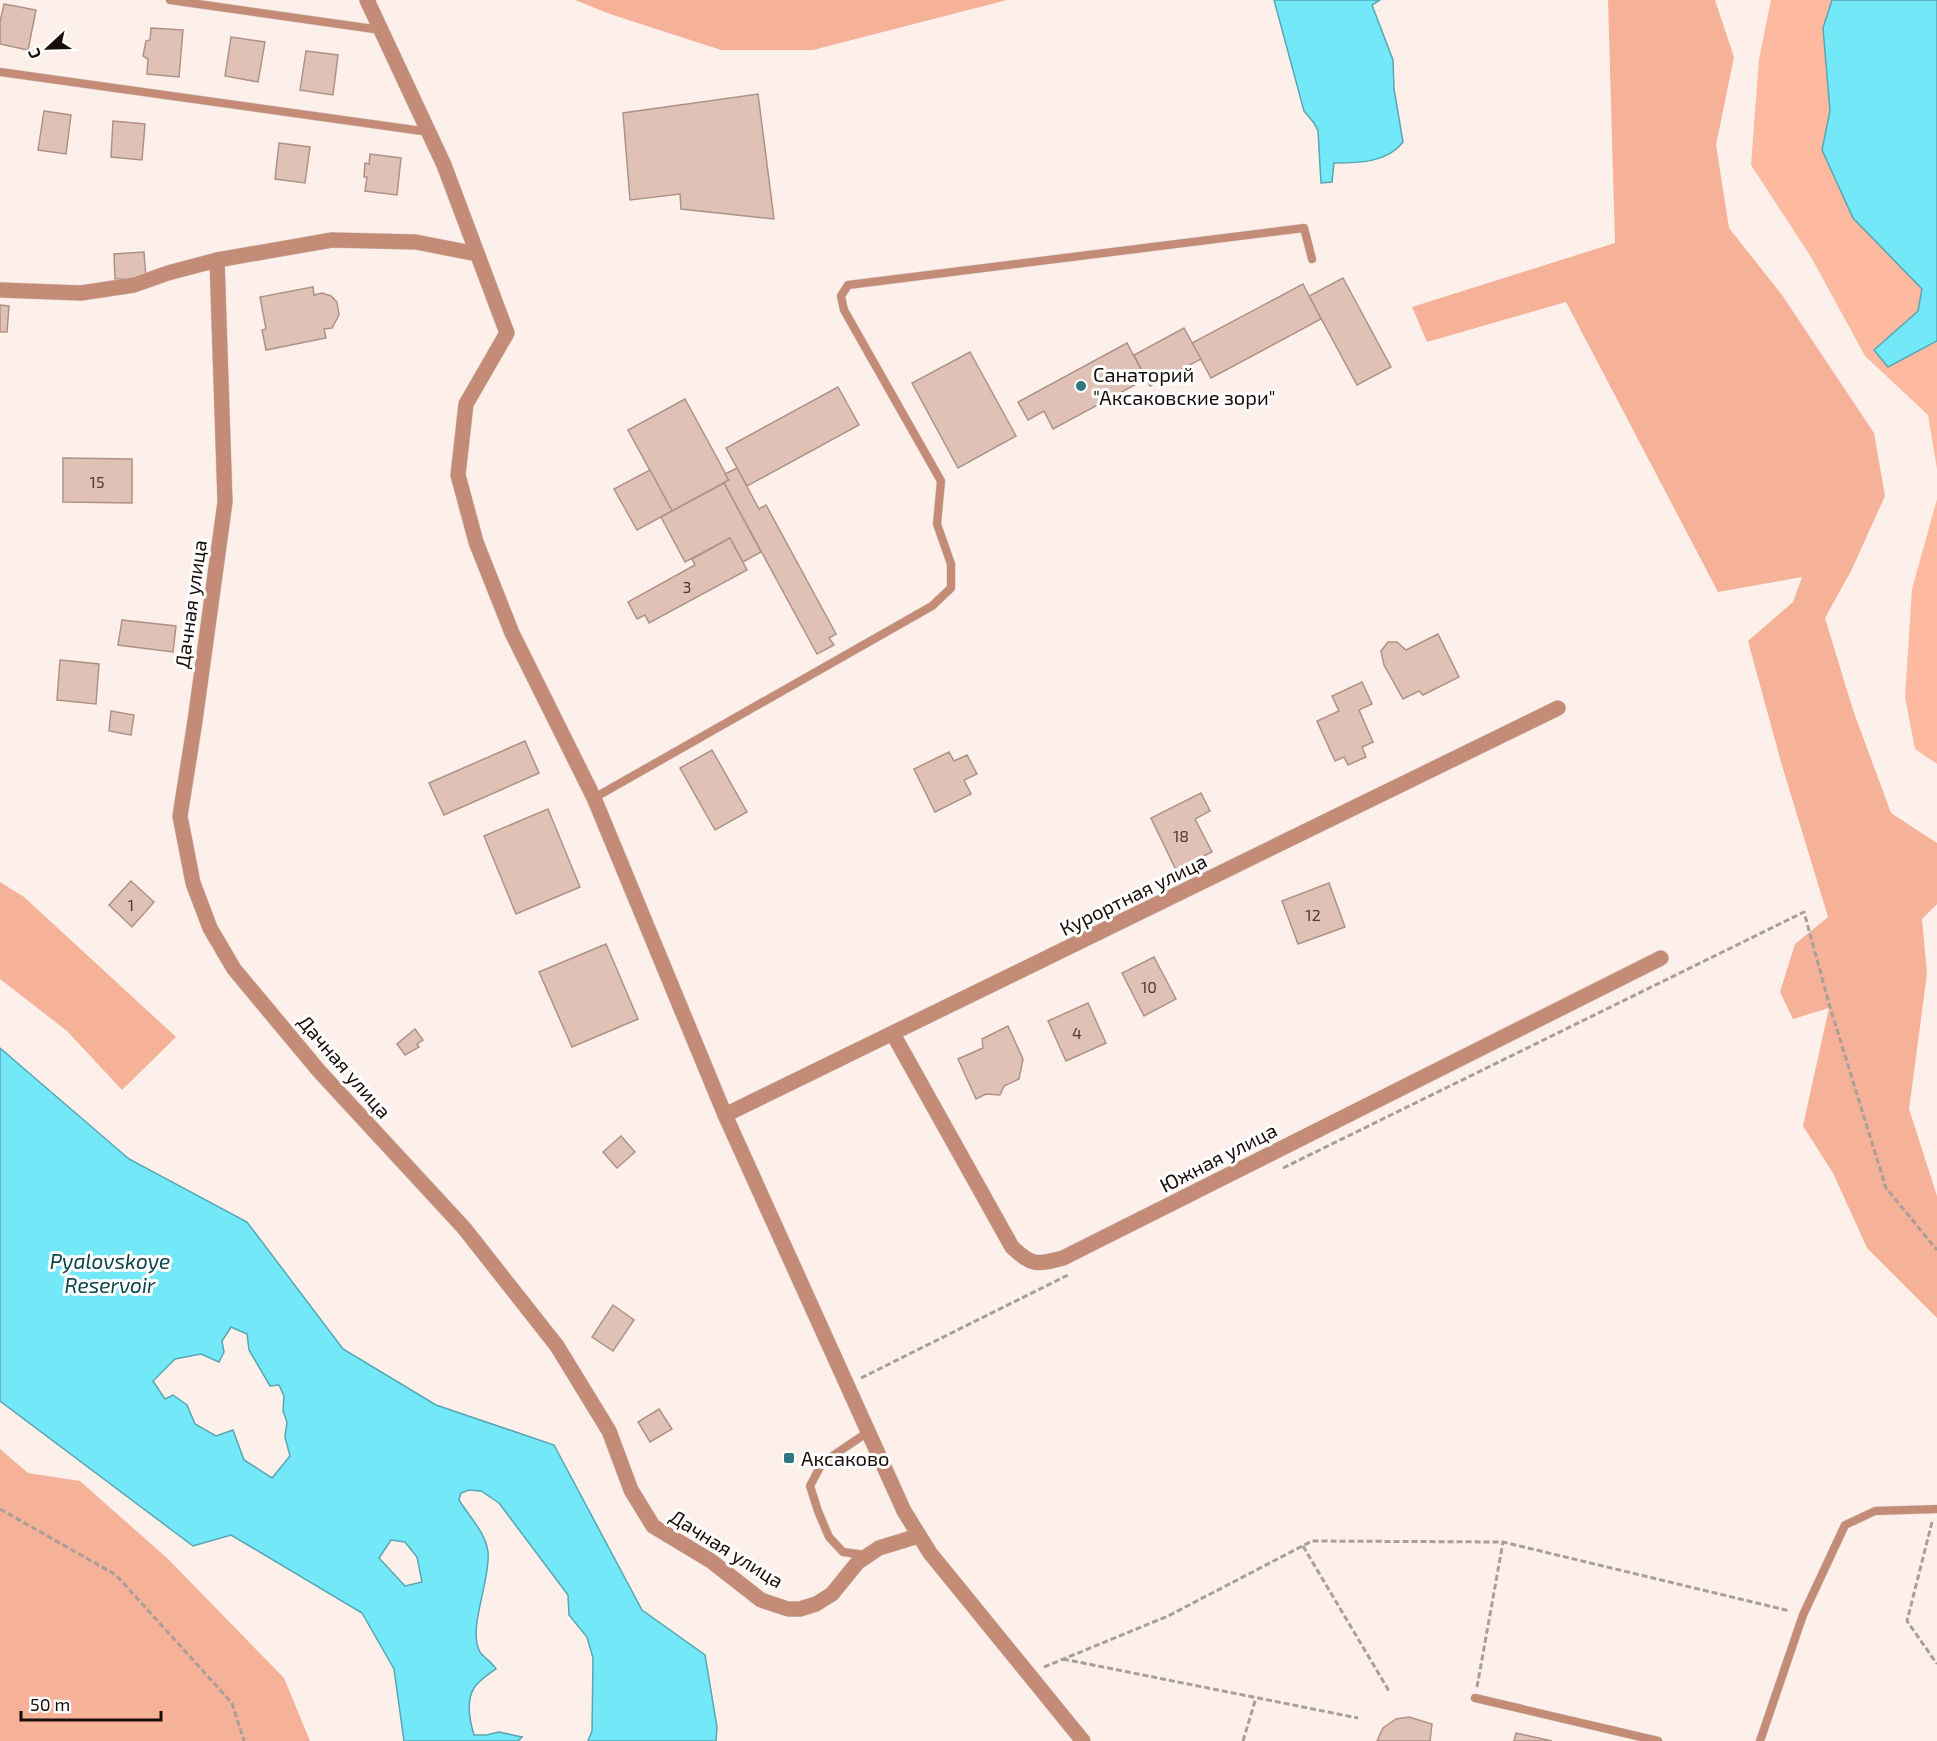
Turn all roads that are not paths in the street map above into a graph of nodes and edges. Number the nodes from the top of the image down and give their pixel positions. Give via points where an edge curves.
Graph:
1 (170, 0) edge
2 (367, 0) edge
3 (381, 30) junction
4 (0, 72) edge
5 (429, 132) junction
6 (477, 254) junction
7 (1312, 259) dead end
8 (217, 260) junction
9 (0, 290) edge
10 (1558, 708) dead end
11 (594, 798) junction
12 (1661, 958) dead end
13 (892, 1034) junction
14 (725, 1115) junction
15 (868, 1432) junction
16 (1936, 1509) edge
17 (918, 1536) junction
18 (866, 1555) junction
19 (1475, 1698) road end
20 (1083, 1741) edge
21 (1658, 1741) edge
22 (1760, 1741) edge

1 - 3 lane
2 - 3 street
3 - 5 street
4 - 5 lane
5 - 6 street
6 - 8 street via 416,242 332,240
6 - 11 street via 507,333 466,404 458,475 476,542 512,633
7 - 11 lane via 1305,228 848,285 841,296 844,310 941,481 937,524 951,564 951,588 932,606
8 - 9 street via 134,285 81,293
8 - 18 street, Дачная улица via 225,502 180,816 193,883 210,928 234,969 320,1071 464,1228 556,1346 609,1431 631,1490 653,1526 711,1561 761,1600 788,1609 816,1604 832,1594
10 - 13 street, Курортная улица
11 - 14 street
12 - 13 street, Южная улица via 1063,1258 1043,1263 1026,1260 1012,1247
13 - 14 street, Курортная улица
14 - 15 street
15 - 17 street
15 - 18 lane via 822,1463 810,1486 829,1537 843,1552
16 - 22 lane via 1875,1511 1845,1525 1803,1615
17 - 18 street, Дачная улица
17 - 20 street
19 - 21 lane

